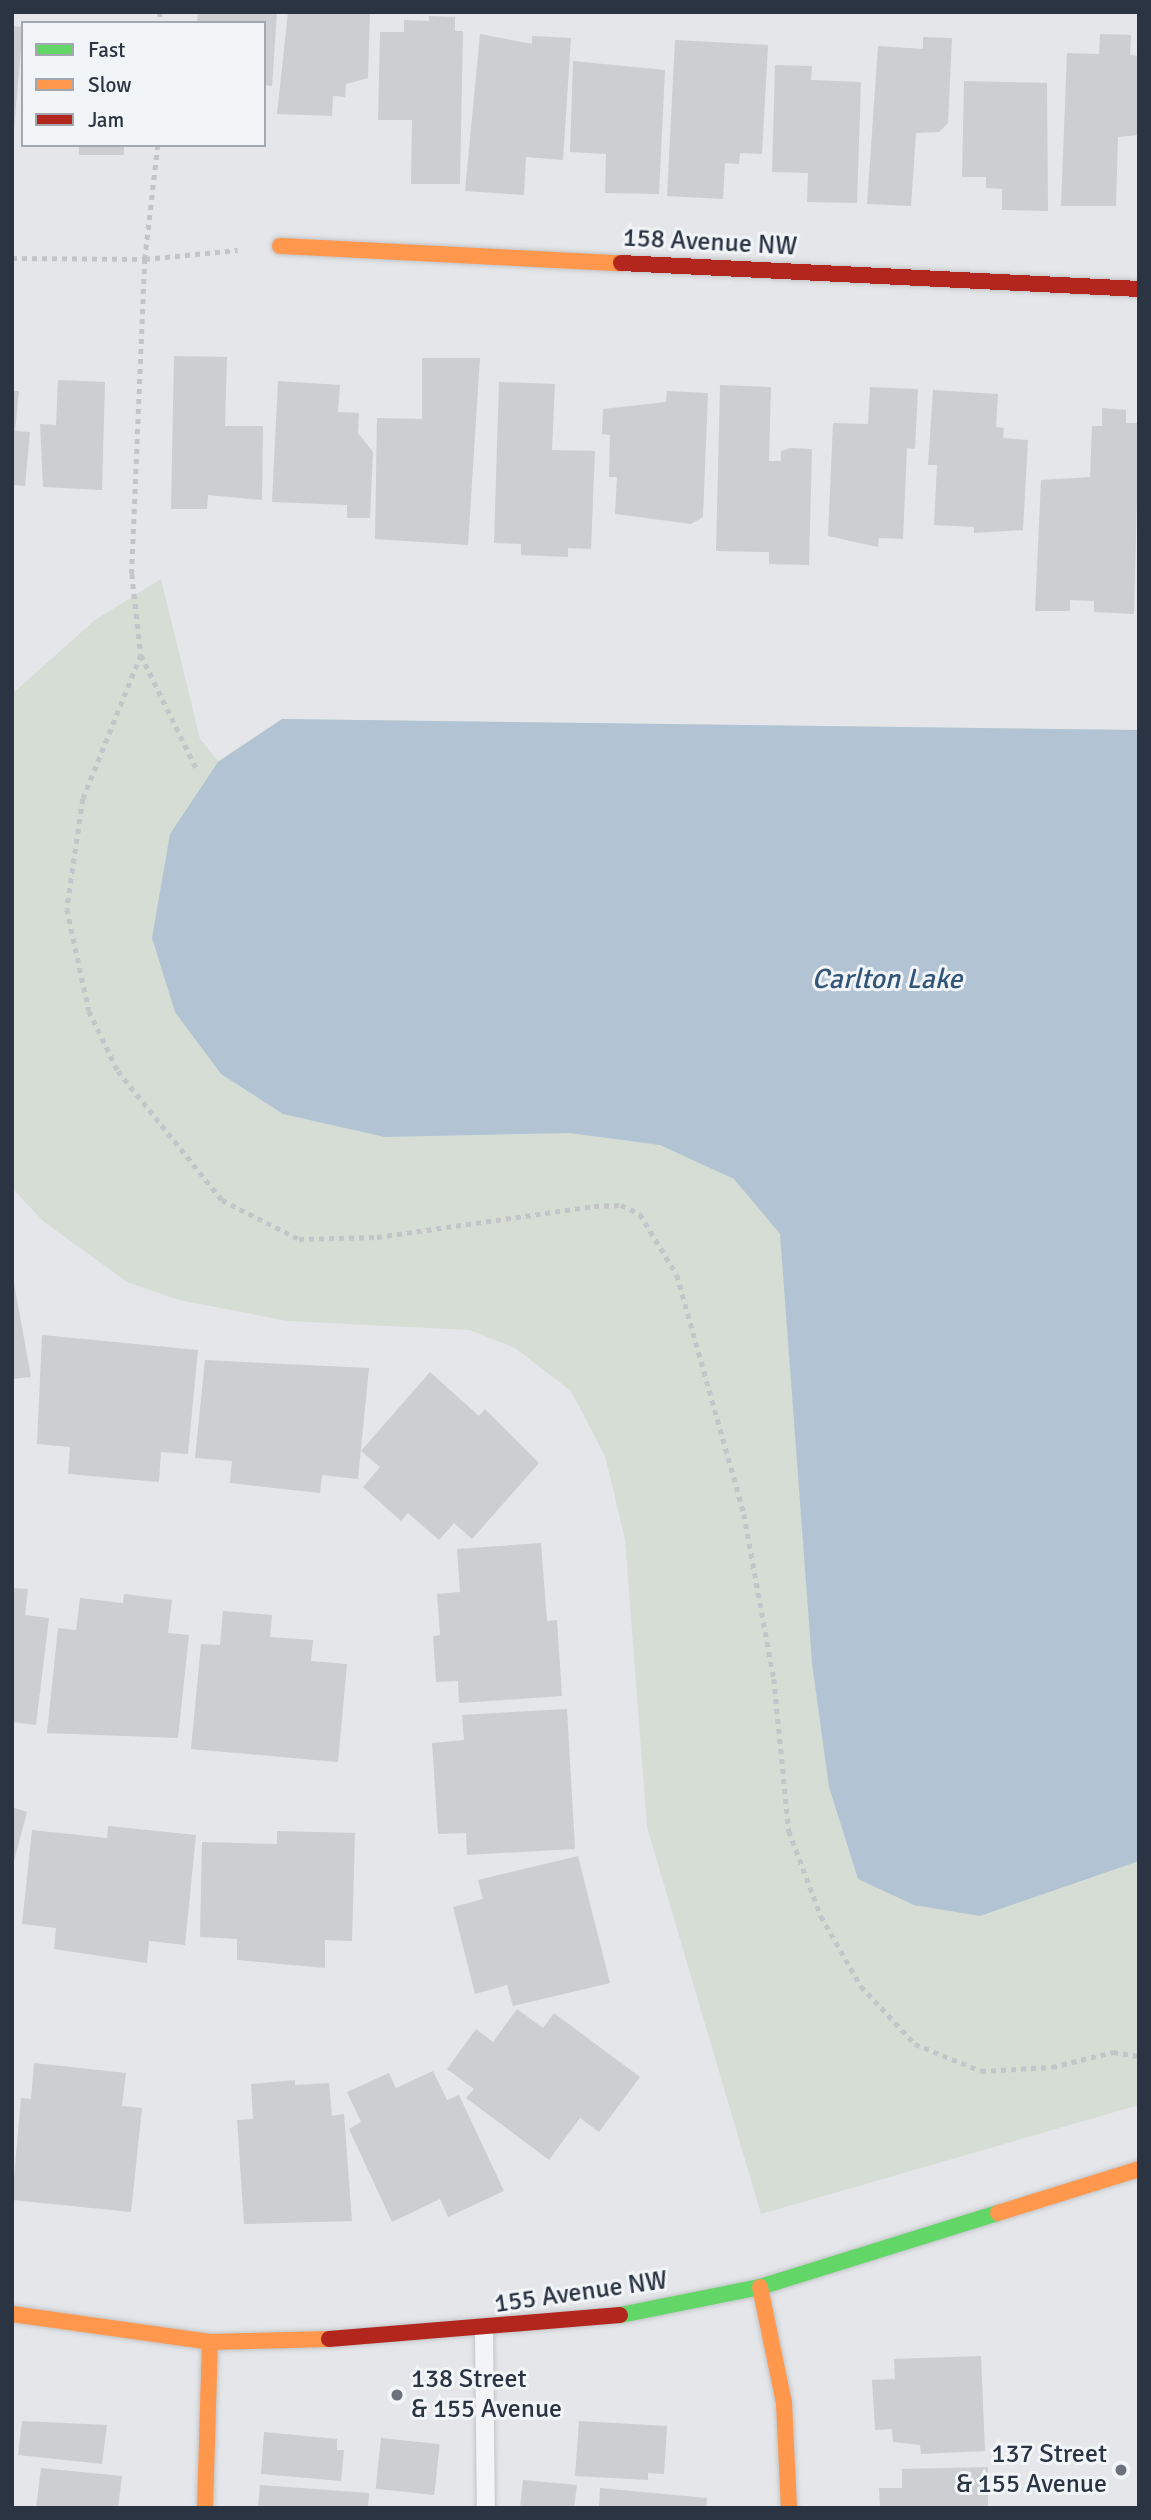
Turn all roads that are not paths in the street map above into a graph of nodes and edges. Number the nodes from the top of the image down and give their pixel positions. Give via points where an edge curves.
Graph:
1 (279, 246) road end
2 (1139, 289) edge
3 (1139, 2169) edge
4 (760, 2287) junction
5 (12, 2314) edge
6 (484, 2331) junction
7 (210, 2342) junction
8 (205, 2508) edge
9 (486, 2508) edge
10 (789, 2508) edge

1 - 2 street, 158 Avenue NW
3 - 4 street, 155 Avenue NW
4 - 6 street, 155 Avenue NW via 616,2316
4 - 10 street via 783,2403
5 - 7 street, 155 Avenue NW
6 - 7 street, 155 Avenue NW
6 - 9 lane
7 - 8 street

